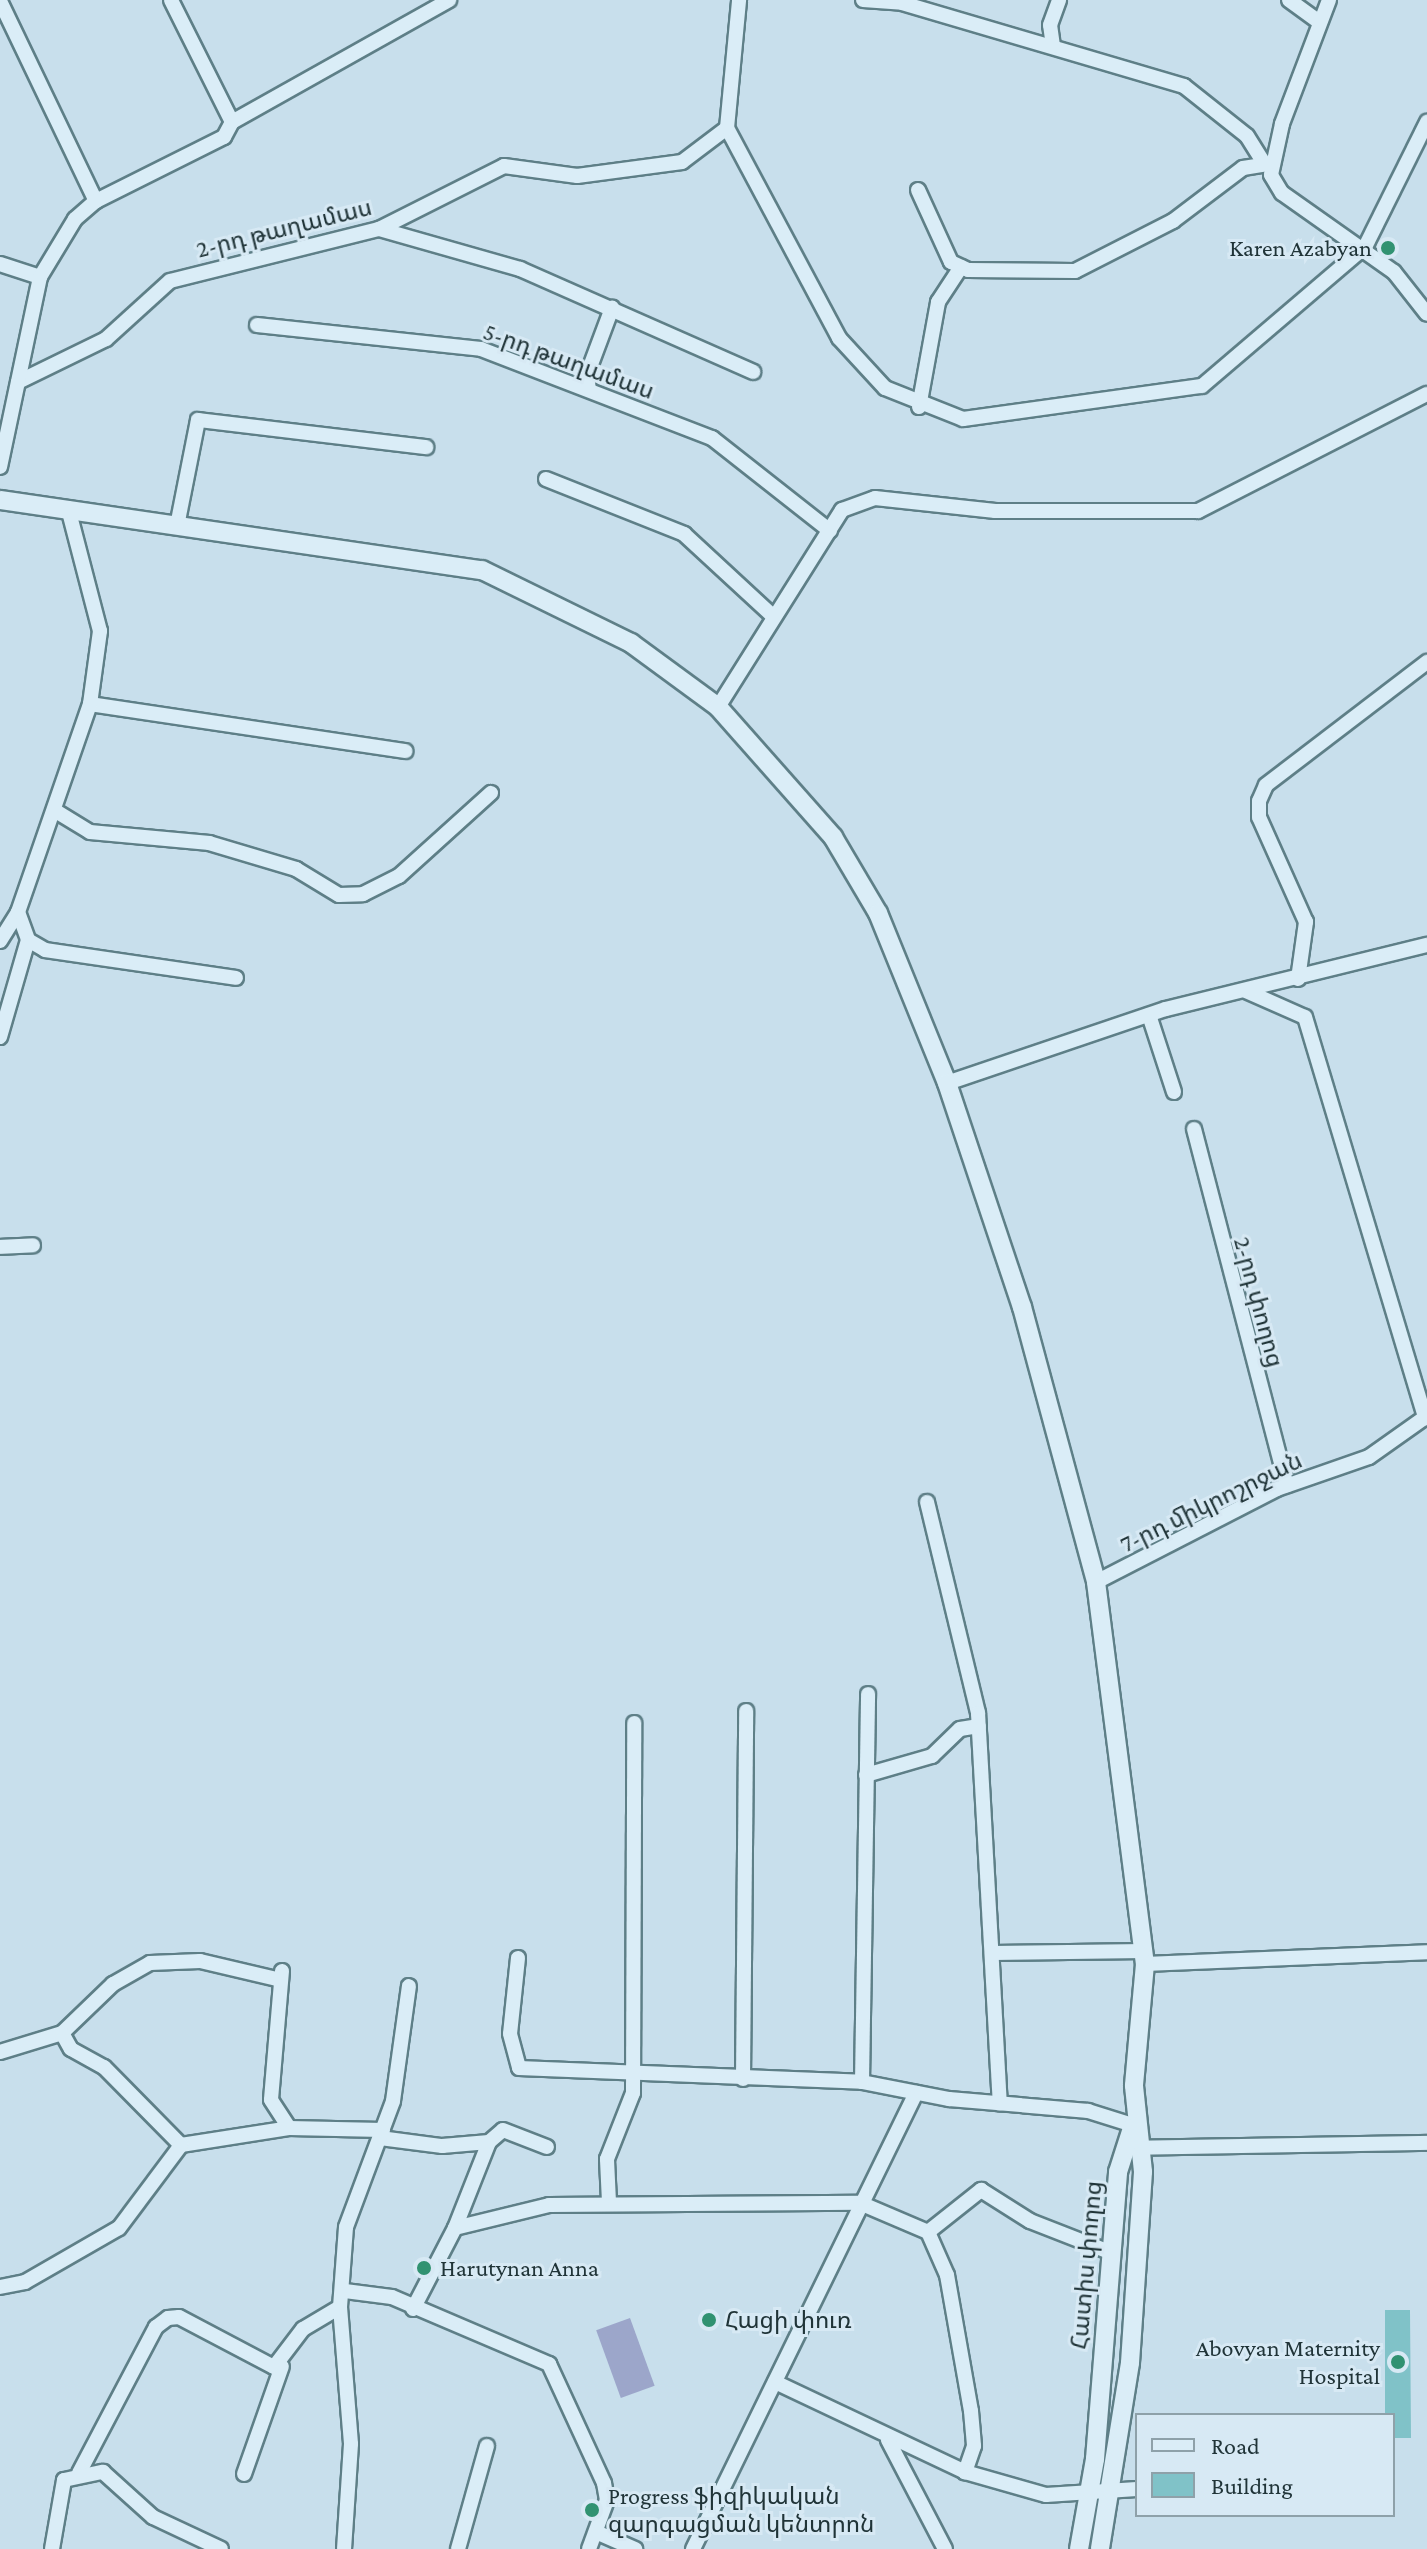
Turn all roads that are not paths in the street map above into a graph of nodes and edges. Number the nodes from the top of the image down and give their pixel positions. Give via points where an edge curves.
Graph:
1 (171, 0) edge
2 (449, 0) edge
3 (739, 0) edge
4 (863, 0) edge
5 (1059, 0) edge
6 (1289, 0) edge
7 (1329, 0) edge
8 (0, 1) edge
9 (1319, 22) junction
10 (1053, 46) junction
11 (232, 122) junction
12 (1427, 122) edge
13 (727, 128) junction
14 (1265, 162) junction
15 (918, 190) dead end
16 (96, 201) junction
17 (379, 229) junction
18 (1365, 247) junction
19 (0, 264) edge
20 (961, 267) junction
21 (40, 277) junction
22 (612, 308) junction
23 (1427, 314) edge
24 (257, 325) dead end
25 (753, 372) dead end
26 (18, 382) junction
27 (589, 390) junction
28 (1427, 394) edge
29 (919, 407) junction
30 (426, 447) dead end
31 (0, 467) edge
32 (546, 479) dead end
33 (0, 500) edge
34 (68, 508) junction
35 (178, 521) junction
36 (830, 531) junction
37 (773, 616) junction
38 (1427, 662) edge
39 (90, 704) junction
40 (718, 707) junction
41 (406, 751) dead end
42 (491, 793) dead end
43 (54, 810) junction
44 (18, 912) junction
45 (28, 940) junction
46 (0, 941) edge
47 (1427, 945) edge
48 (236, 978) dead end
49 (1298, 979) junction
50 (1243, 990) junction
51 (1149, 1015) junction
52 (0, 1037) edge
53 (947, 1083) junction
54 (1174, 1092) dead end
55 (1194, 1129) dead end
56 (33, 1245) dead end
57 (0, 1247) edge
58 (1425, 1422) edge
59 (1287, 1485) junction
60 (927, 1502) dead end
61 (1096, 1582) junction
62 (868, 1694) dead end
63 (746, 1711) dead end
64 (634, 1723) dead end
65 (979, 1726) junction
66 (866, 1775) junction
67 (1427, 1952) edge
68 (993, 1953) junction
69 (518, 1958) dead end
70 (1145, 1958) junction
71 (409, 1986) dead end
72 (62, 2033) junction
73 (0, 2052) edge
74 (632, 2077) junction
75 (743, 2079) junction
76 (862, 2082) junction
77 (916, 2093) junction
78 (1000, 2103) junction
79 (1133, 2125) junction
80 (289, 2128) junction
81 (382, 2134) junction
82 (489, 2142) junction
83 (1427, 2143) edge
84 (181, 2145) junction
85 (547, 2147) dead end
86 (1132, 2148) junction
87 (609, 2202) junction
88 (860, 2203) junction
89 (455, 2228) junction
90 (928, 2232) junction
91 (1112, 2253) junction
92 (0, 2287) edge
93 (345, 2291) junction
94 (340, 2307) junction
95 (413, 2309) junction
96 (282, 2366) junction
97 (775, 2382) junction
98 (888, 2440) junction
99 (487, 2446) dead end
100 (965, 2472) junction
101 (79, 2473) junction
102 (244, 2474) dead end
103 (1135, 2489) edge
104 (1110, 2490) junction
105 (1089, 2492) junction
106 (596, 2532) junction
107 (218, 2548) edge
108 (52, 2549) edge
109 (344, 2549) edge
110 (458, 2549) edge
111 (589, 2549) edge
112 (635, 2549) edge
113 (693, 2549) edge
114 (945, 2549) edge
115 (1079, 2549) edge
116 (1100, 2549) edge

1 - 11 street
2 - 11 street
3 - 13 street
4 - 10 street via 902,3
5 - 10 street via 1050,25
6 - 9 street
7 - 9 street
8 - 16 street
9 - 14 street
10 - 14 street via 1194,92 1247,136
11 - 16 street via 224,137
12 - 18 street
13 - 17 street, 2-րդ թաղամաս via 682,162 577,176 504,166
13 - 29 street via 839,338 885,388
14 - 18 street via 1282,193
14 - 20 street via 1161,228 1075,271
15 - 20 street via 951,262
16 - 21 street via 75,219
17 - 22 street via 520,269
17 - 26 street, 2-րդ թաղամաս via 170,281 106,339
18 - 23 street
18 - 29 street via 1202,386 963,419
19 - 21 street
20 - 29 street via 938,302
21 - 26 street
22 - 25 street
22 - 27 street via 587,375
24 - 27 street, 5-րդ թաղամաս via 481,349
26 - 31 street
27 - 36 street, 5-րդ թաղամաս via 712,438
28 - 36 street via 1198,511 995,511 875,498 842,510
30 - 35 street via 198,420
32 - 37 street via 684,534
33 - 34 main road, Հատիս փողոց
34 - 35 main road, Հատիս փողոց
34 - 39 street via 100,631
35 - 40 main road, Հատիս փողոց via 482,570 631,643
36 - 37 street
37 - 40 street
38 - 49 street via 1266,785 1259,801 1259,817 1306,922
39 - 41 street
39 - 43 street
40 - 53 main road, Հատիս փողոց via 833,837 878,913
42 - 43 street via 399,876 351,895 209,843 90,832
43 - 44 street
44 - 45 street
44 - 46 street
45 - 48 street via 85,957
45 - 52 street
47 - 49 street
49 - 50 street
50 - 51 street
50 - 58 street via 1305,1017
51 - 53 street
51 - 54 street
53 - 61 main road, Հատիս փողոց via 1022,1307
55 - 59 street, 2-րդ փողոց
56 - 57 street
58 - 59 street, 7-րդ միկրոշրջան via 1369,1457
59 - 61 street, 7-րդ միկրոշրջան
60 - 65 street
61 - 70 main road, Հատիս փողոց
62 - 66 street
63 - 75 street
64 - 74 street
65 - 66 street via 960,1729 932,1756
65 - 68 street
66 - 76 street
67 - 70 street
68 - 70 street
68 - 78 street
69 - 74 street via 510,2034 519,2068
70 - 79 main road, Հատիս փողոց
71 - 81 street
72 - 73 street
72 - 80 street via 113,1984 150,1963 200,1961 282,1975 271,2100
72 - 84 street
74 - 75 street
74 - 87 street via 633,2093 607,2159
75 - 76 street
76 - 77 street
77 - 78 street
77 - 88 street
78 - 79 street via 1088,2111
79 - 86 main road, Հատիս փողոց
80 - 81 street
80 - 84 street
81 - 82 street
81 - 93 street via 346,2227 339,2265
82 - 85 street via 503,2130
82 - 89 street
83 - 86 street
84 - 92 street via 119,2228 25,2282
86 - 91 main road, Հատիս փողոց
86 - 104 main road, Հատիս փողոց via 1143,2172 1130,2363
87 - 88 street
87 - 89 street via 549,2205
88 - 90 street
88 - 97 street
89 - 95 street
90 - 91 street via 981,2190 1030,2221
90 - 100 street via 947,2275 971,2411 974,2446
91 - 105 main road, Հատիս փողոց
93 - 94 street
93 - 95 street via 392,2297
94 - 96 street via 303,2329
94 - 109 street via 350,2416
95 - 106 street via 549,2364 604,2483
96 - 101 street via 179,2317 168,2318 156,2327
96 - 102 street
97 - 98 street
97 - 113 street
98 - 100 street
98 - 114 street
99 - 110 street
100 - 105 street via 1046,2495
101 - 107 street via 103,2472 153,2517
101 - 108 street via 64,2480
103 - 104 street
104 - 105 street
104 - 116 main road, Հատիս փողոց
105 - 115 main road, Հատիս փողոց
106 - 111 street
106 - 112 street

